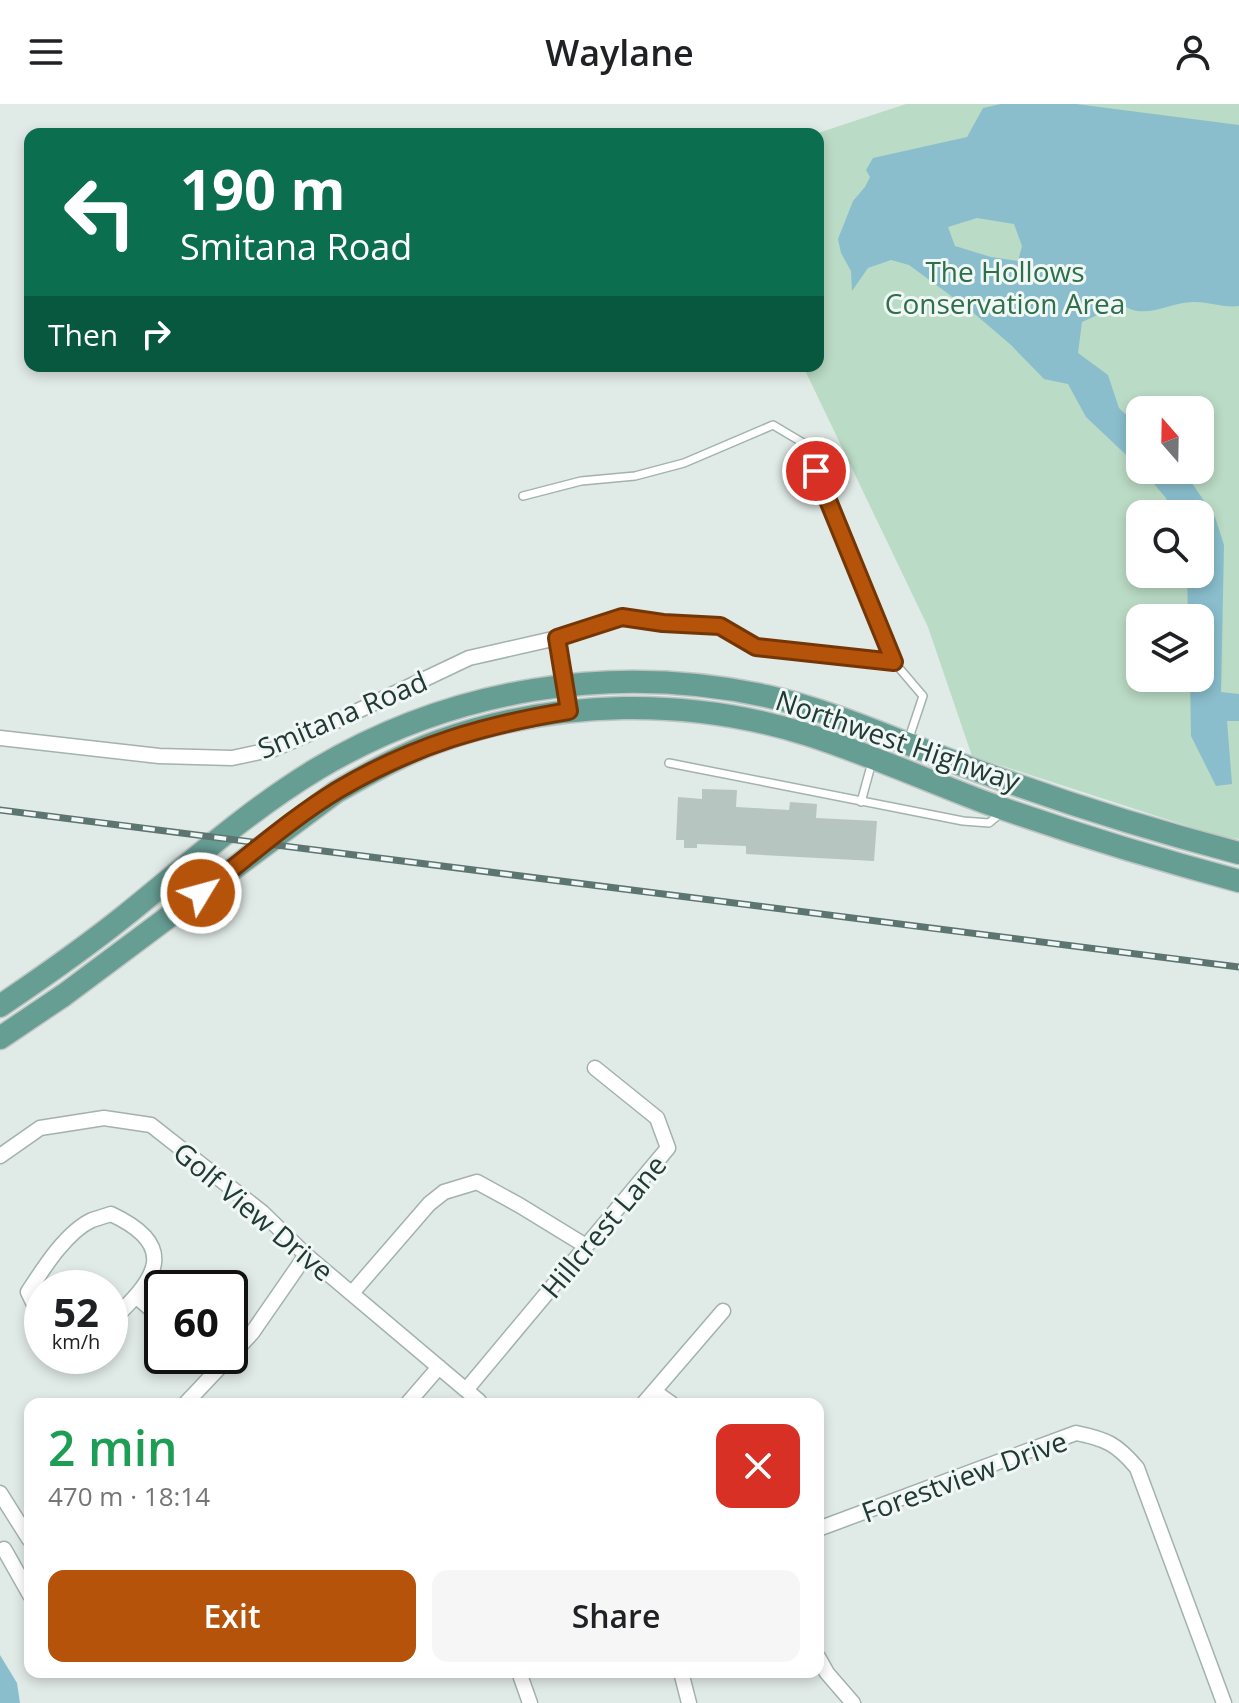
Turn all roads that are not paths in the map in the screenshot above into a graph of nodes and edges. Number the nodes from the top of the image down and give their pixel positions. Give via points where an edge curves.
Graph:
1 (523, 496) dead end
2 (557, 638) junction
3 (894, 662) junction
4 (566, 686) junction
5 (569, 711) junction
6 (0, 738) edge
7 (907, 744) junction
8 (873, 759) junction
9 (669, 763) dead end
10 (861, 802) junction
11 (1005, 809) junction
12 (1239, 853) edge
13 (1239, 881) edge
14 (0, 1006) edge
15 (0, 1038) edge
16 (595, 1068) dead end
17 (0, 1156) edge
18 (586, 1246) junction
19 (306, 1255) junction
20 (42, 1270) edge
21 (352, 1293) junction
22 (137, 1297) junction
23 (144, 1303) edge
24 (128, 1305) edge
25 (723, 1311) dead end
26 (248, 1337) edge
27 (439, 1367) junction
28 (212, 1374) edge
29 (466, 1390) junction
30 (655, 1392) junction
31 (190, 1398) edge
32 (412, 1398) edge
33 (475, 1398) edge
34 (649, 1398) edge
35 (664, 1398) edge
36 (0, 1493) edge
37 (824, 1527) edge
38 (24, 1530) edge
39 (24, 1540) edge
40 (2, 1550) edge
41 (24, 1585) edge
42 (824, 1668) edge
43 (521, 1678) edge
44 (683, 1678) edge
45 (530, 1703) edge
46 (689, 1703) edge
47 (853, 1703) edge
48 (1224, 1703) edge

1 - 3 lane via 684,463 773,425 805,444
2 - 3 lane via 622,617 720,626 756,647
2 - 4 street
2 - 6 street, Smitana Road via 469,658 274,749 232,758 159,756
3 - 7 lane via 923,696
4 - 5 street
4 - 7 main road, Northwest Highway via 648,681 717,687 816,710
4 - 14 main road, Northwest Highway via 514,692 429,716 317,769
5 - 8 main road, Northwest Highway via 660,708 712,713 808,735
5 - 15 main road, Northwest Highway via 517,719 438,742 346,785
7 - 12 main road, Northwest Highway via 1080,806
8 - 10 lane
8 - 11 main road, Northwest Highway
9 - 10 lane
10 - 11 lane via 977,823 991,822
11 - 13 main road, Northwest Highway
16 - 18 street, Hillcrest Lane via 657,1118 668,1148
17 - 19 street, Golf View Drive via 40,1128 104,1118 151,1125 263,1213
18 - 21 street via 477,1182 444,1192 429,1204
18 - 29 street, Hillcrest Lane
19 - 21 street, Golf View Drive
19 - 26 street
20 - 22 street via 89,1221 111,1214 150,1240 155,1261
21 - 27 street, Golf View Drive
22 - 23 street
22 - 24 street
25 - 30 street
27 - 29 street, Golf View Drive
27 - 32 street
28 - 31 street
29 - 33 street, Golf View Drive
30 - 34 street
30 - 35 street
36 - 38 street
37 - 48 street, Forestview Drive via 1076,1433 1097,1437 1121,1449 1137,1468
39 - 40 street
40 - 41 street
42 - 47 street
43 - 45 street
44 - 46 street

